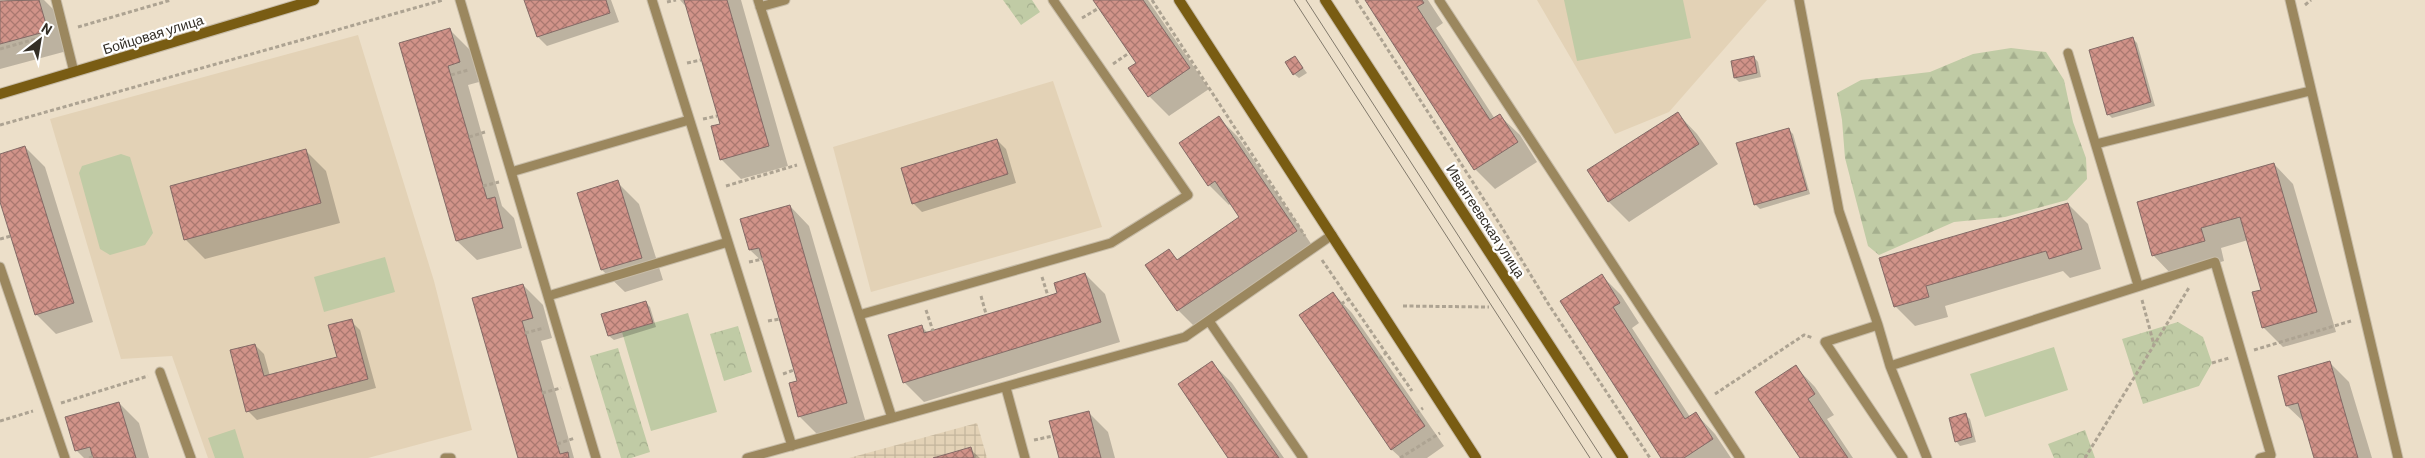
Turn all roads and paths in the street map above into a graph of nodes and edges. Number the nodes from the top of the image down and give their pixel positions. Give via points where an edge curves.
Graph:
1 (56, 0) edge
2 (172, 0) edge
3 (314, 0) edge
4 (443, 0) edge
5 (460, 0) edge
6 (652, 0) edge
7 (785, 0) edge
8 (1053, 0) edge
9 (1152, 0) edge
10 (1179, 0) edge
11 (1325, 0) edge
12 (1356, 0) edge
13 (1439, 0) edge
14 (1799, 0) edge
15 (2290, 0) edge
16 (759, 4) edge
17 (64, 31) junction
18 (0, 49) edge
19 (2068, 53) dead end
20 (74, 72) junction
21 (2310, 91) junction
22 (0, 94) edge
23 (689, 120) junction
24 (0, 125) edge
25 (2096, 144) junction
26 (809, 162) junction
27 (511, 172) junction
28 (712, 190) junction
29 (1332, 235) junction
30 (11, 236) dead end
31 (0, 240) edge
32 (728, 242) junction
33 (1313, 248) junction
34 (2202, 265) junction
35 (0, 267) edge
36 (976, 282) junction
37 (2138, 285) junction
38 (548, 296) junction
39 (922, 297) junction
40 (1349, 299) junction
41 (1341, 304) dead end
42 (1403, 306) dead end
43 (1489, 307) dead end
44 (986, 314) dead end
45 (859, 315) junction
46 (2364, 317) junction
47 (1209, 321) junction
48 (1878, 325) junction
49 (933, 331) dead end
50 (1825, 342) junction
51 (2154, 344) junction
52 (1386, 353) junction
53 (2242, 354) junction
54 (1378, 359) dead end
55 (1890, 366) junction
56 (160, 372) joint
57 (1006, 388) junction
58 (1412, 392) dead end
59 (1418, 400) dead end
60 (1704, 401) junction
61 (48, 407) junction
62 (1423, 408) junction
63 (1416, 413) dead end
64 (1429, 416) dead end
65 (892, 418) junction
66 (0, 421) edge
67 (1434, 424) dead end
68 (1440, 432) junction
69 (589, 434) junction
70 (1444, 439) dead end
71 (557, 444) dead end
72 (792, 446) junction
73 (774, 454) edge
74 (65, 458) edge
75 (191, 458) edge
76 (445, 458) edge
77 (451, 458) edge
78 (596, 458) edge
79 (747, 458) edge
80 (1025, 458) edge
81 (1303, 458) edge
82 (1400, 458) edge
83 (1476, 458) edge
84 (1623, 458) edge
85 (1650, 458) edge
86 (1740, 458) edge
87 (1903, 458) edge
88 (1927, 458) edge
89 (2085, 458) edge
90 (2260, 458) edge
91 (2398, 458) edge

1 - 17 lane
2 - 17 path
3 - 20 street, Бойцовая улица
4 - 24 path
5 - 27 lane
6 - 23 lane
7 - 16 lane
8 - 36 lane via 1188,196 1112,243
9 - 33 path
10 - 29 street
11 - 84 street, Ивантеевская улица
12 - 85 path
13 - 60 lane
14 - 48 lane via 1839,211
15 - 21 lane
16 - 26 lane
17 - 18 path
17 - 20 lane
19 - 25 lane
20 - 22 street, Бойцовая улица
21 - 25 lane
21 - 46 lane
23 - 27 lane
23 - 28 lane
25 - 37 lane
26 - 28 path
26 - 45 lane
27 - 38 lane
28 - 32 lane
29 - 33 lane
29 - 83 street
30 - 31 path
32 - 38 lane
32 - 72 lane
33 - 40 path
33 - 47 lane
34 - 37 lane
34 - 51 path
34 - 53 lane via 2215,262
35 - 61 lane
36 - 39 lane
36 - 44 path
37 - 51 path
37 - 55 lane
38 - 69 lane
39 - 45 lane
39 - 49 path
40 - 41 path
40 - 52 path
42 - 43 path
45 - 65 lane
46 - 53 path
46 - 91 lane
47 - 57 lane via 1185,337
47 - 81 lane
48 - 50 lane
48 - 55 lane
50 - 60 path via 1804,335
50 - 87 lane
51 - 89 path
52 - 54 path
52 - 58 path
53 - 90 lane via 2272,455
55 - 88 lane
56 - 61 path
56 - 75 lane
57 - 65 lane
57 - 80 lane
59 - 62 path
60 - 86 lane
61 - 66 path
61 - 74 lane
62 - 63 path
62 - 64 path
65 - 72 lane
67 - 68 path
68 - 70 path
68 - 82 path
69 - 71 path
69 - 78 lane
72 - 73 lane
73 - 79 lane
76 - 77 lane

